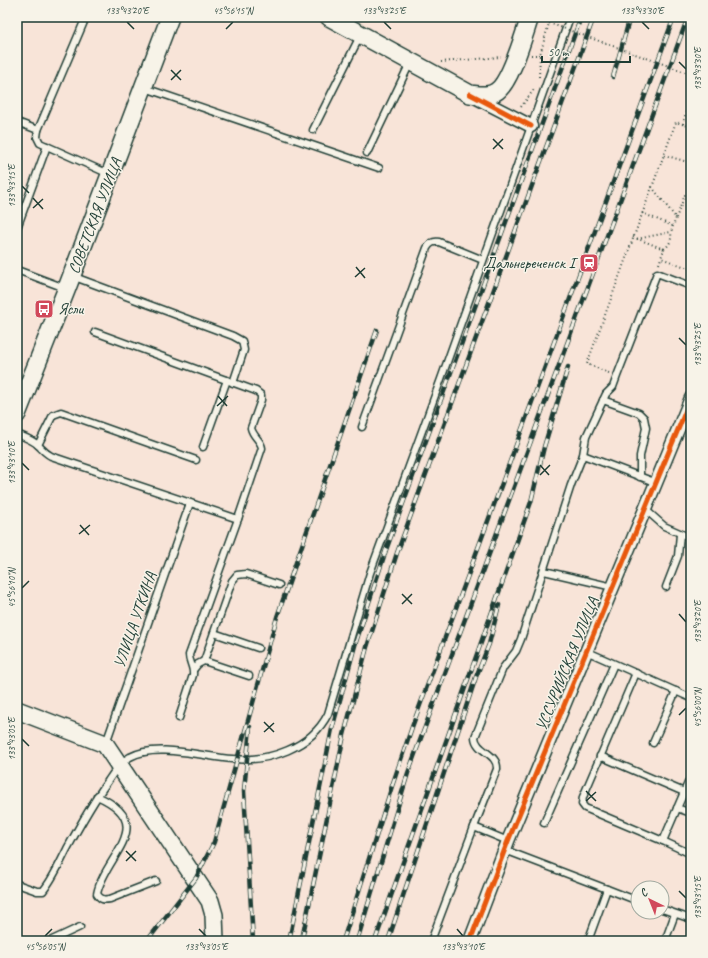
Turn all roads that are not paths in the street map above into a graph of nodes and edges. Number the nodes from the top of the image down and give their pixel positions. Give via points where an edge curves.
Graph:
1 (86, 17) edge
2 (170, 17) edge
3 (329, 17) edge
4 (530, 17) edge
5 (570, 17) edge
6 (361, 35) junction
7 (410, 62) junction
8 (144, 88) junction
9 (470, 94) junction
10 (17, 122) edge
11 (531, 126) junction
12 (38, 130) junction
13 (313, 130) dead end
14 (47, 146) junction
15 (367, 152) dead end
16 (379, 168) dead end
17 (110, 174) junction
18 (17, 228) edge
19 (483, 260) junction
20 (17, 270) edge
21 (69, 282) junction
22 (691, 286) edge
23 (95, 332) dead end
24 (227, 380) junction
25 (233, 383) junction
26 (691, 398) edge
27 (603, 400) junction
28 (17, 414) edge
29 (362, 426) dead end
30 (17, 434) edge
31 (38, 445) junction
32 (203, 446) dead end
33 (583, 455) junction
34 (196, 460) dead end
35 (640, 477) junction
36 (657, 483) junction
37 (190, 503) junction
38 (646, 510) junction
39 (238, 519) junction
40 (680, 534) junction
41 (691, 538) edge
42 (544, 571) junction
43 (279, 585) dead end
44 (613, 587) junction
45 (666, 587) dead end
46 (214, 633) junction
47 (258, 648) dead end
48 (586, 651) junction
49 (204, 661) junction
50 (614, 664) junction
51 (194, 669) junction
52 (636, 673) junction
53 (249, 676) dead end
54 (676, 691) junction
55 (691, 698) edge
56 (17, 710) edge
57 (179, 718) dead end
58 (653, 743) dead end
59 (105, 744) junction
60 (600, 756) junction
61 (119, 765) junction
62 (691, 776) edge
63 (684, 792) junction
64 (97, 796) junction
65 (677, 808) junction
66 (691, 813) edge
67 (544, 823) dead end
68 (474, 827) junction
69 (662, 842) junction
70 (507, 845) junction
71 (691, 854) edge
72 (156, 881) dead end
73 (17, 884) edge
74 (607, 889) junction
75 (630, 898) edge
76 (670, 912) edge
77 (675, 914) junction
78 (691, 920) edge
79 (80, 927) dead end
80 (50, 941) edge
81 (215, 941) edge
82 (431, 941) edge
83 (470, 941) edge
84 (588, 941) edge
85 (665, 941) edge

1 - 12 lane
2 - 8 main road, СОВЕТСКАЯ УЛИЦА
3 - 6 main road
4 - 9 main road via 508,78 497,92 485,96
5 - 11 lane
6 - 7 main road
6 - 13 lane
7 - 9 main road
7 - 15 lane
8 - 16 lane
8 - 17 main road, СОВЕТСКАЯ УЛИЦА
9 - 11 street
10 - 12 lane
11 - 19 lane
12 - 14 lane via 37,137 40,143
14 - 17 lane
14 - 18 lane
17 - 21 main road, СОВЕТСКАЯ УЛИЦА
19 - 29 lane via 439,242 434,241 427,248
19 - 61 lane via 370,572 324,722 305,741 283,752 236,759 178,752 148,752 131,756
20 - 21 lane
21 - 25 lane via 242,341 244,350
21 - 28 main road, СОВЕТСКАЯ УЛИЦА
22 - 27 lane via 657,273 617,376
23 - 24 lane
24 - 25 lane
24 - 32 lane
25 - 39 lane via 261,395 251,428 262,448
26 - 36 street, УССУРИЙСКАЯ УЛИЦА
27 - 33 lane via 586,437
27 - 35 lane via 644,418 646,428 640,456
30 - 31 lane
31 - 34 lane via 53,415 61,412
31 - 37 lane via 43,452 51,456
33 - 35 lane
33 - 42 lane via 573,478
35 - 36 lane
36 - 38 street, УССУРИЙСКАЯ УЛИЦА
37 - 39 lane
37 - 59 lane, УЛИЦА УТКИНА
38 - 40 lane via 664,526
38 - 44 street, УССУРИЙСКАЯ УЛИЦА
39 - 51 lane via 189,655
40 - 41 lane
40 - 45 lane via 678,556
42 - 44 lane
42 - 68 lane via 516,651 503,668 475,737 477,745 492,757 497,768
43 - 46 lane via 246,574 237,575 232,581
44 - 48 street, УССУРИЙСКАЯ УЛИЦА
46 - 47 lane
46 - 49 lane
48 - 50 lane
48 - 70 street, УССУРИЙСКАЯ УЛИЦА
49 - 51 lane
49 - 53 lane
50 - 52 lane
50 - 67 lane
51 - 57 lane
52 - 54 lane
52 - 60 lane
54 - 55 lane
54 - 58 lane
56 - 59 main road
59 - 61 main road
60 - 63 lane
60 - 69 lane via 582,798 582,804 585,808
61 - 64 lane
61 - 81 main road via 210,901 214,915
62 - 63 lane
63 - 65 lane
64 - 72 lane via 118,806 126,822 124,839 97,894 100,898 110,899
64 - 73 lane via 43,891
65 - 66 lane
65 - 69 lane
68 - 70 lane
68 - 82 lane
69 - 71 lane
70 - 74 lane
70 - 83 street, УССУРИЙСКАЯ УЛИЦА
74 - 75 lane
74 - 84 lane
76 - 77 lane
77 - 78 lane
77 - 85 lane
79 - 80 lane

